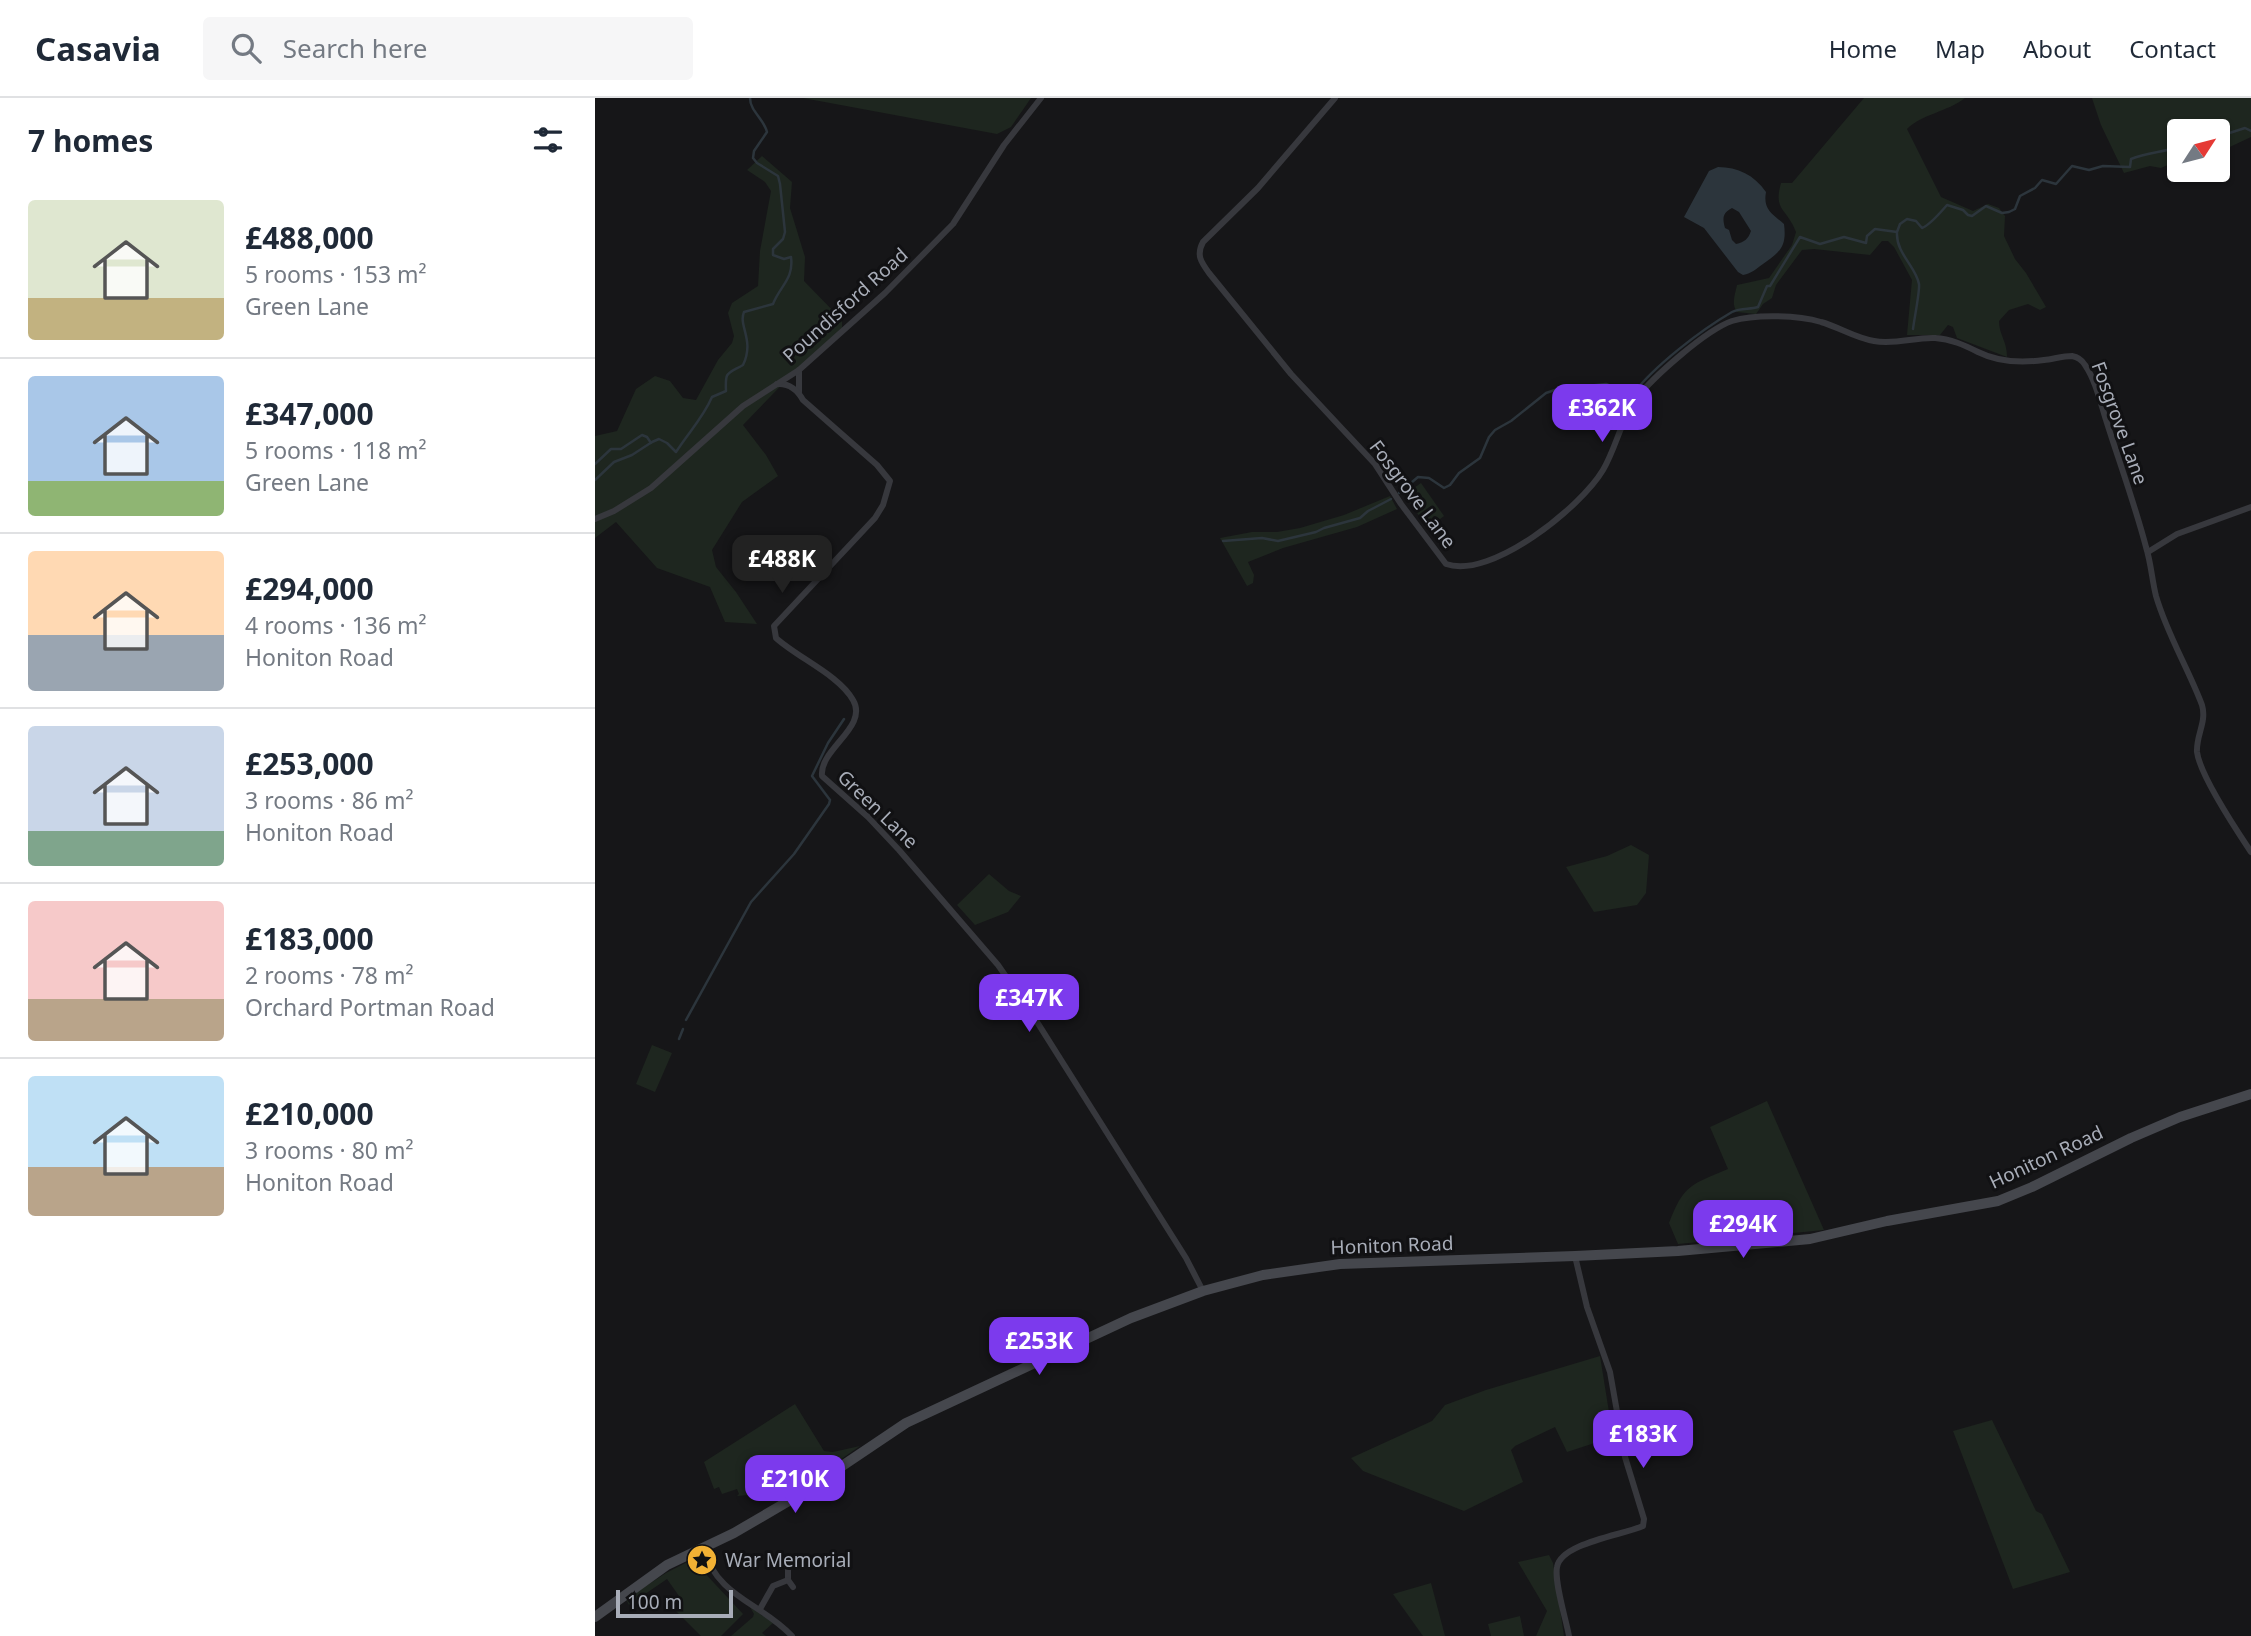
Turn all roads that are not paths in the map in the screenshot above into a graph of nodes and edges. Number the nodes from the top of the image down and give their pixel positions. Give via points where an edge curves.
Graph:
1 (1041, 98) edge
2 (1335, 98) edge
3 (799, 370) junction
4 (777, 384) junction
5 (799, 392) junction
6 (2251, 508) edge
7 (595, 519) edge
8 (2148, 552) junction
9 (2251, 852) edge
10 (2251, 1094) edge
11 (1575, 1256) junction
12 (1203, 1290) junction
13 (703, 1548) junction
14 (788, 1570) dead end
15 (788, 1580) junction
16 (793, 1587) dead end
17 (760, 1609) junction
18 (595, 1617) edge
19 (792, 1636) edge
20 (1569, 1636) edge

1 - 3 street, Poundisford Road via 953,224
2 - 8 street, Fosgrove Lane via 1258,188 1203,242 1199,258 1291,374 1375,464 1446,564 1478,564 1555,522 1598,478 1634,402 1662,373 1728,322 1773,317 1813,319 1870,341 1945,339 2013,361 2080,359 2097,394
3 - 4 street, Poundisford Road
3 - 5 street
4 - 5 street
4 - 7 street, Poundisford Road via 743,407 651,488
5 - 12 street, Green Lane via 890,481 875,517 773,626 776,638 843,688 856,705 850,728 822,764 822,776 899,850 998,965
6 - 8 street via 2178,534
8 - 9 street via 2157,600 2204,712 2197,756 2232,826
10 - 11 main road, Honiton Road via 2180,1117 1998,1201 1810,1239
11 - 12 main road, Honiton Road via 1340,1264 1263,1275
11 - 20 street via 1610,1372 1625,1457 1644,1519 1643,1527 1577,1547 1561,1558 1559,1588
12 - 13 main road, Honiton Road via 1131,1318 906,1423 799,1495
13 - 17 street via 719,1581
13 - 18 main road, Honiton Road via 652,1575
14 - 15 street
15 - 16 street
15 - 17 street via 773,1586
17 - 19 street

